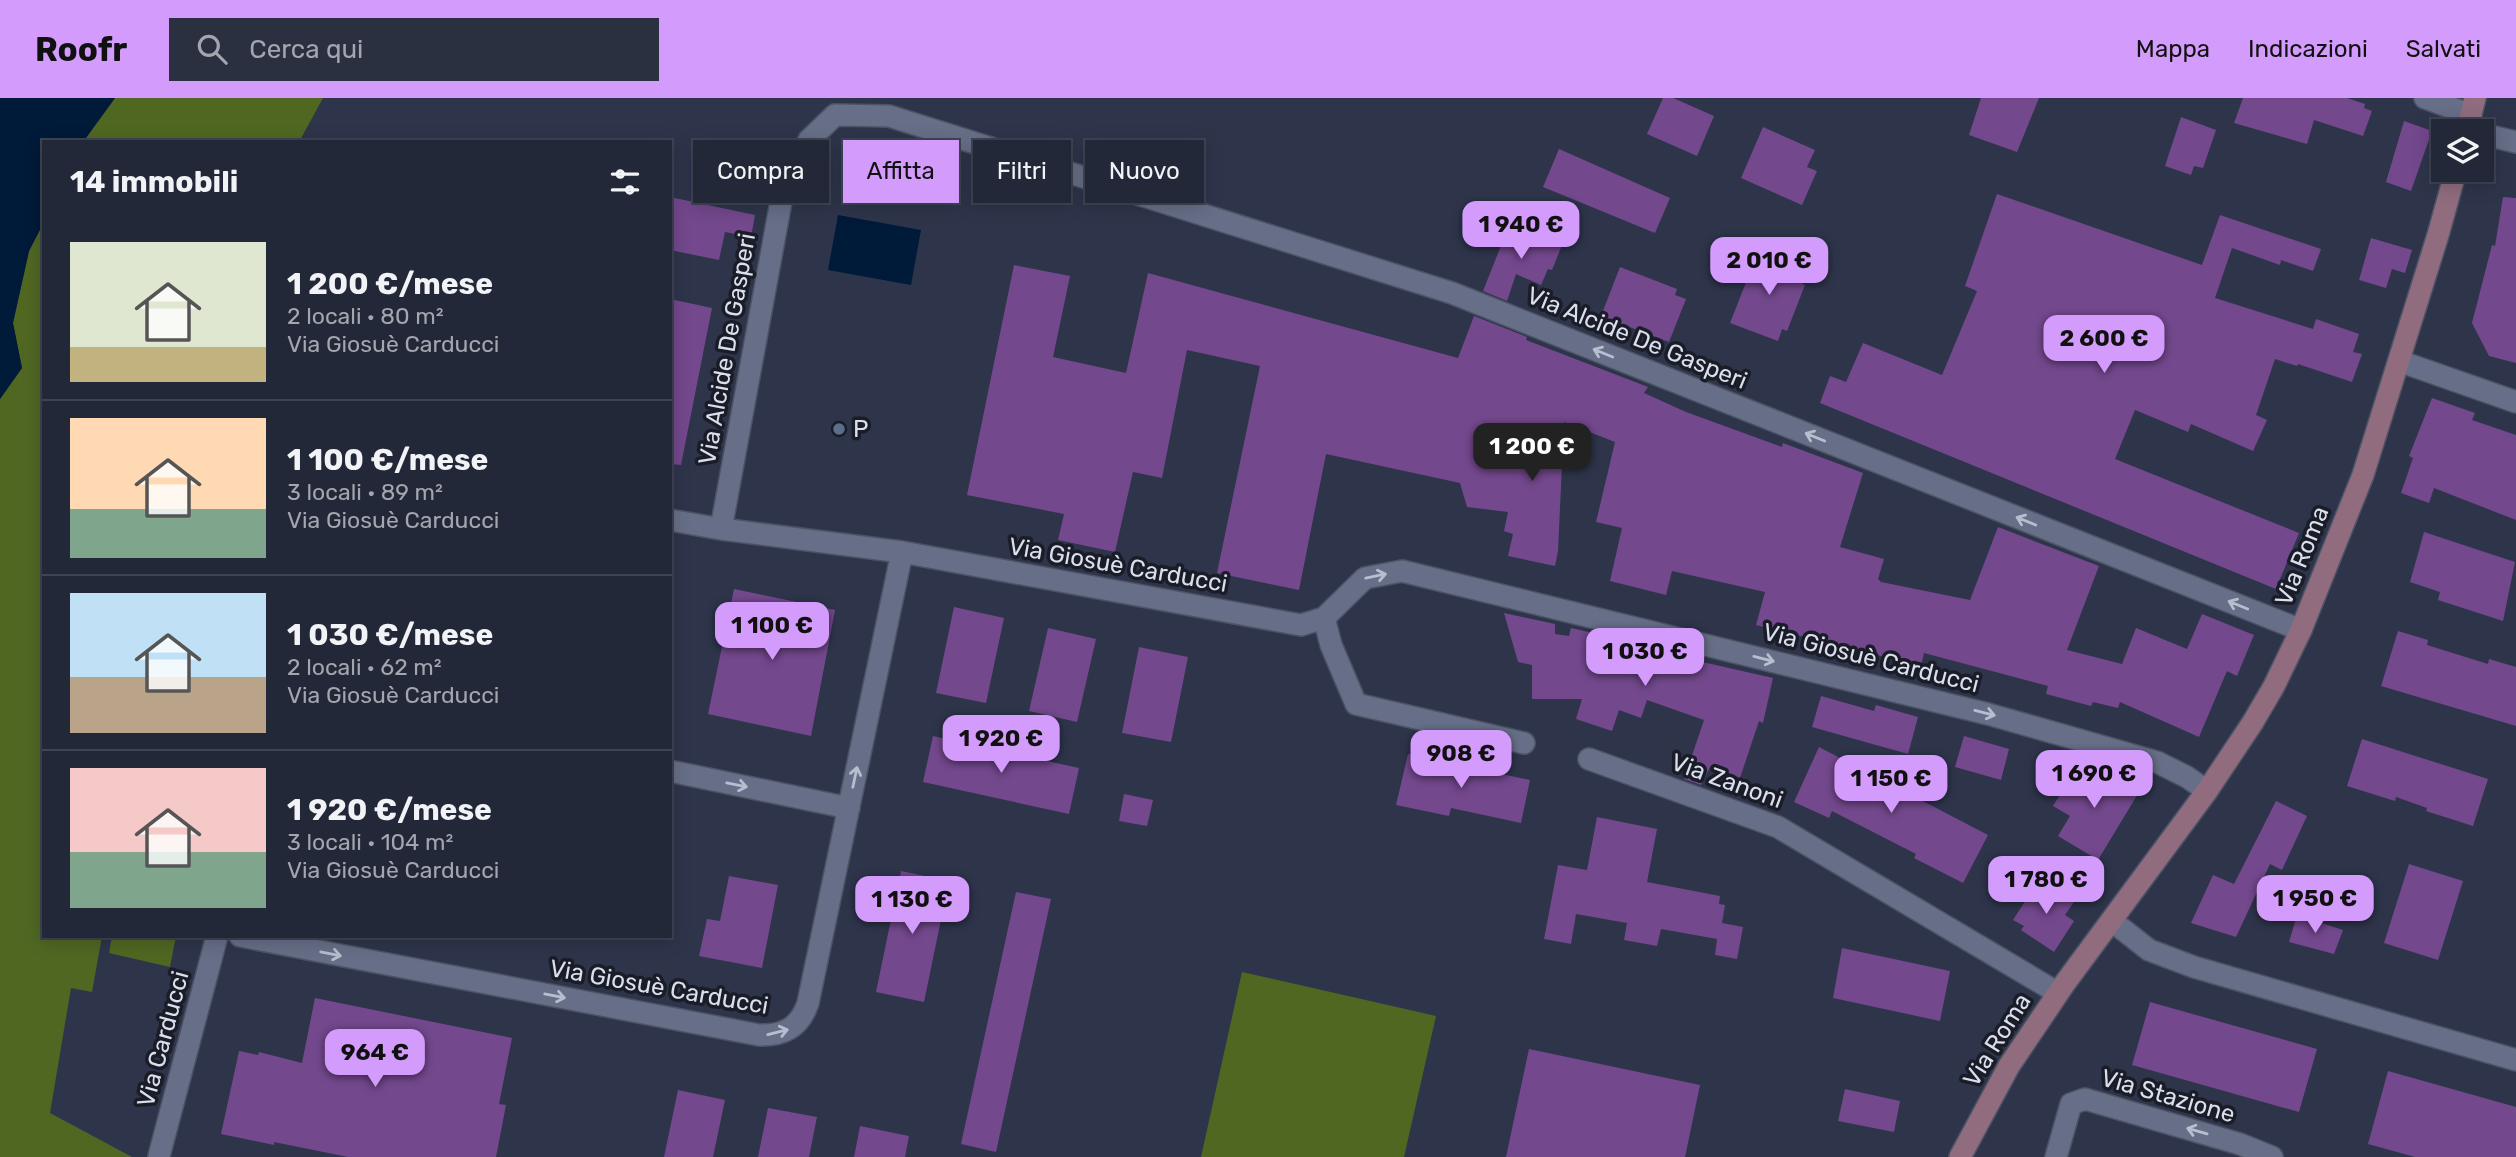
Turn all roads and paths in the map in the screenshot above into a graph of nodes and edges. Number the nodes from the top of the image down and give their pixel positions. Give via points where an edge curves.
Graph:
1 (2425, 98) edge
2 (2466, 119) edge
3 (2494, 137) edge
4 (2516, 142) edge
5 (2452, 182) edge
6 (2399, 361) junction
7 (2516, 402) edge
8 (672, 520) edge
9 (721, 529) junction
10 (902, 552) junction
11 (1324, 618) junction
12 (2301, 630) junction
13 (1524, 743) dead end
14 (1589, 759) dead end
15 (672, 771) edge
16 (2207, 791) junction
17 (849, 808) junction
18 (2112, 921) junction
19 (216, 938) edge
20 (250, 938) edge
21 (2058, 993) junction
22 (2516, 1060) edge
23 (159, 1156) edge
24 (2261, 1156) edge
25 (1959, 1157) edge
26 (2056, 1157) edge

1 - 2 street
3 - 4 street
5 - 6 main road, Via Roma
6 - 7 street
6 - 12 main road, Via Roma via 2363,475
8 - 9 street, Via Giosuè Carducci
9 - 10 street, Via Giosuè Carducci
12 -> 9 street, Via Alcide De Gasperi via 1452,293 889,116 835,115 809,140 784,185
10 - 11 street, Via Giosuè Carducci via 1288,623 1301,625
17 -> 10 street, Via Giosuè Carducci
11 - 13 street via 1356,704
11 -> 16 street, Via Giosuè Carducci via 1365,578 1402,571 1987,714 2157,762
12 - 16 main road, Via Roma via 2260,710
14 - 21 street, Via Zanoni via 1778,827
15 -> 17 street
16 - 18 main road, Via Roma
20 -> 17 street, Via Giosuè Carducci via 772,1035 800,1021 808,1003
18 - 21 main road, Via Roma
18 - 22 street via 2148,950 2194,967
19 - 23 street, Via Carducci
21 - 25 main road, Via Roma via 2009,1066
24 -> 26 street, Via Stazione via 2240,1143 2085,1099 2071,1104

